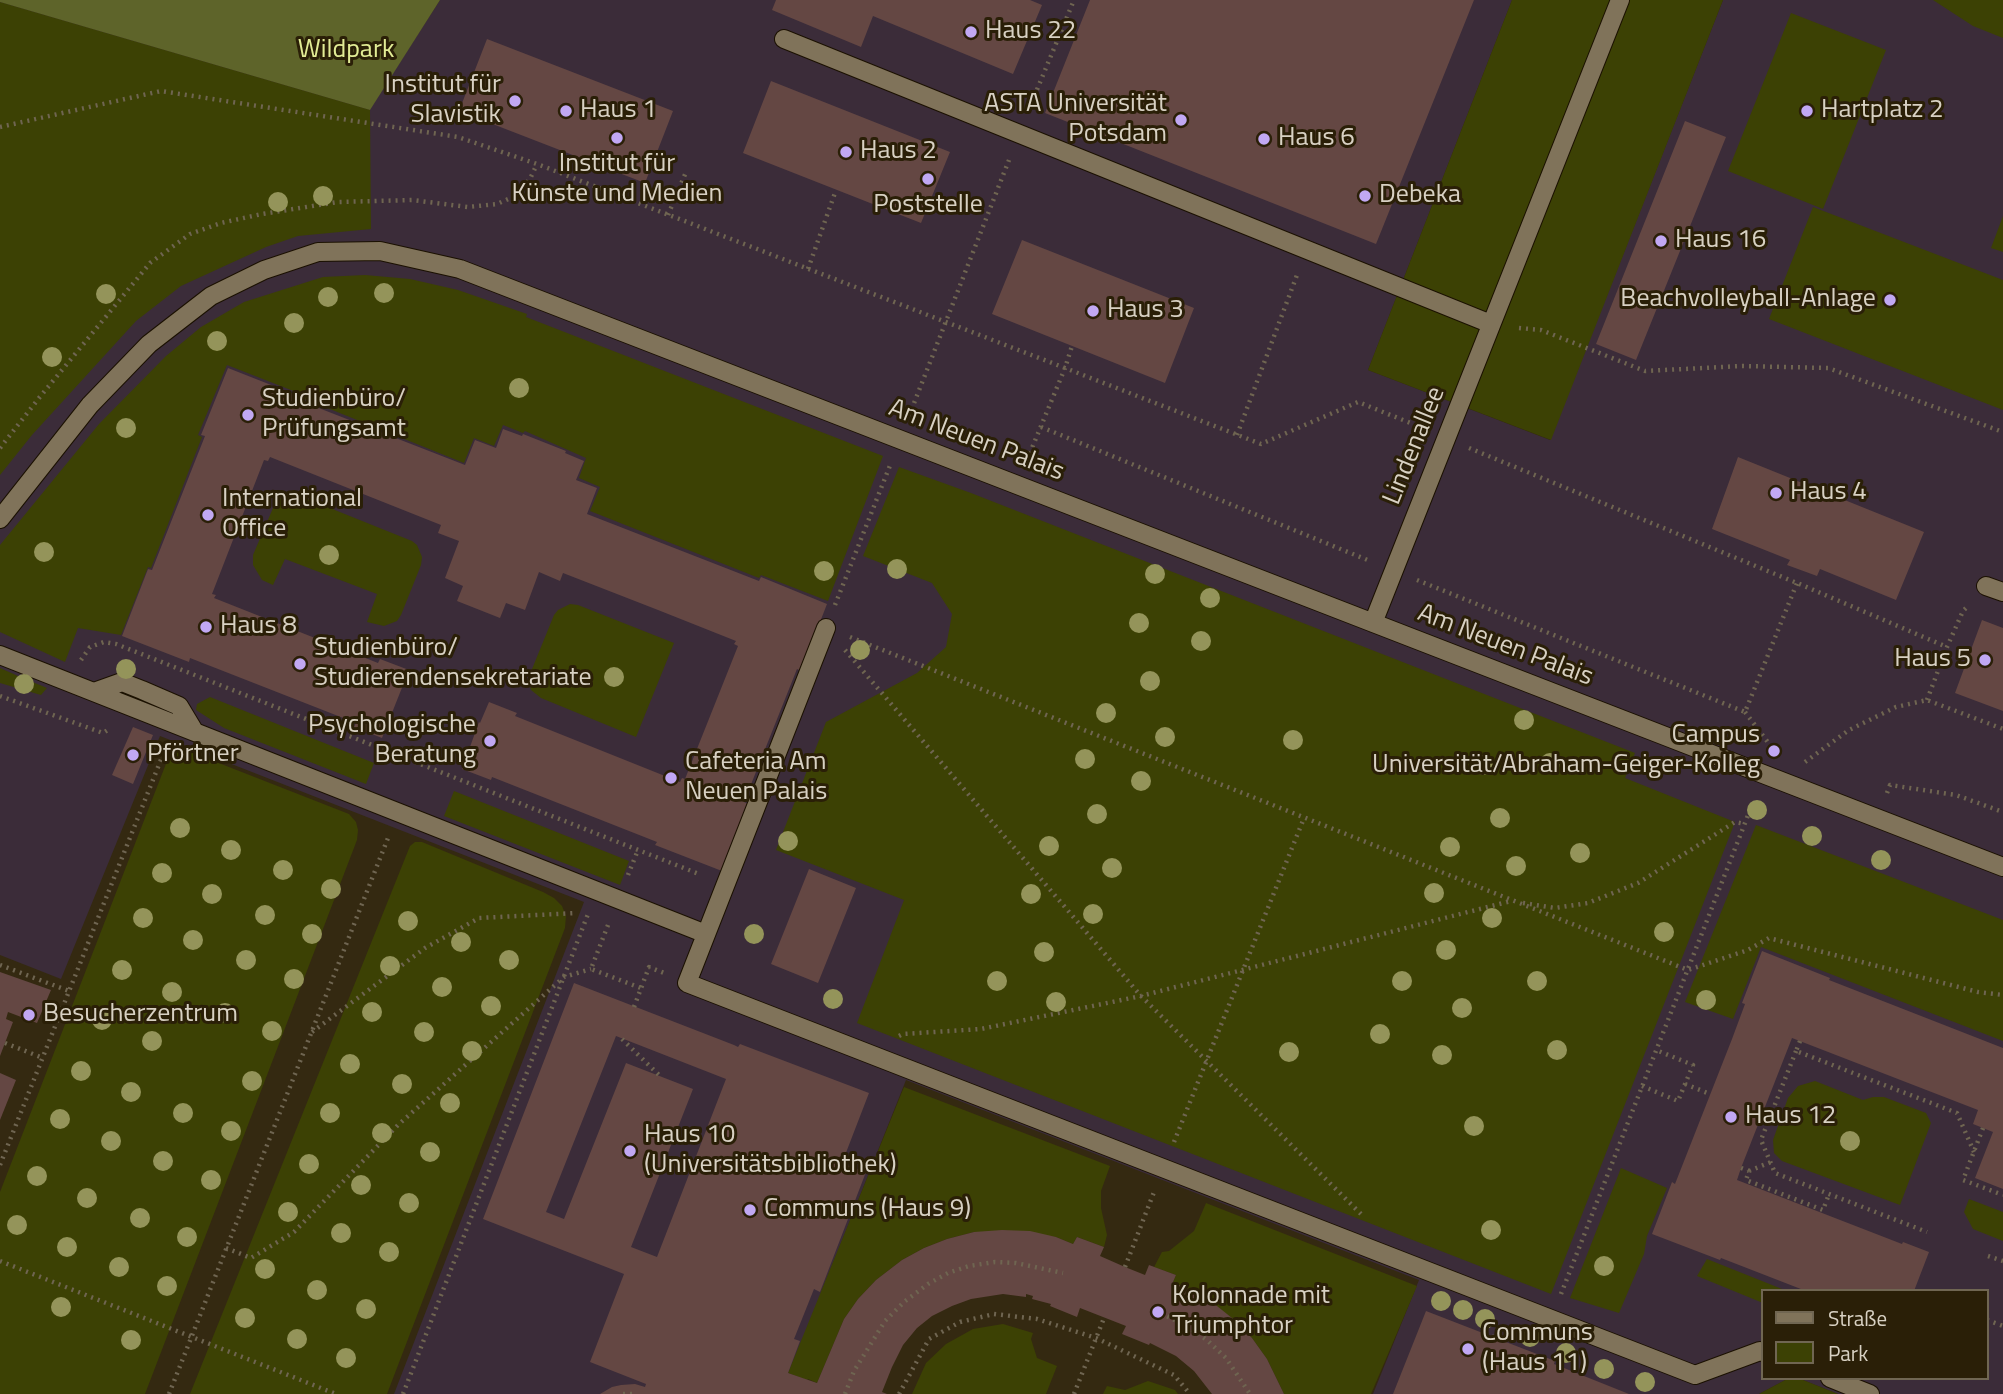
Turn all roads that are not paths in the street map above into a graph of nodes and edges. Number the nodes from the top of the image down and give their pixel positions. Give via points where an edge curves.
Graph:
1 (1620, 0) edge
2 (784, 39) dead end
3 (1491, 324) junction
4 (0, 519) edge
5 (1373, 623) junction
6 (826, 628) road end
7 (0, 655) edge
8 (94, 692) junction
9 (194, 731) junction
10 (2003, 867) edge
11 (706, 934) junction
12 (1762, 1352) edge
13 (1835, 1380) edge
14 (1870, 1394) edge

1 - 3 street, Lindenallee
2 - 3 street
3 - 5 street, Lindenallee
4 - 5 street, Am Neuen Palais via 90,405 149,344 211,296 264,270 318,252 380,251 460,269
5 - 10 street, Am Neuen Palais
6 - 11 street
7 - 8 street
8 - 9 street
8 - 9 street via 122,682 179,706
9 - 11 street
11 - 12 street via 687,982 1695,1375
13 - 14 street

